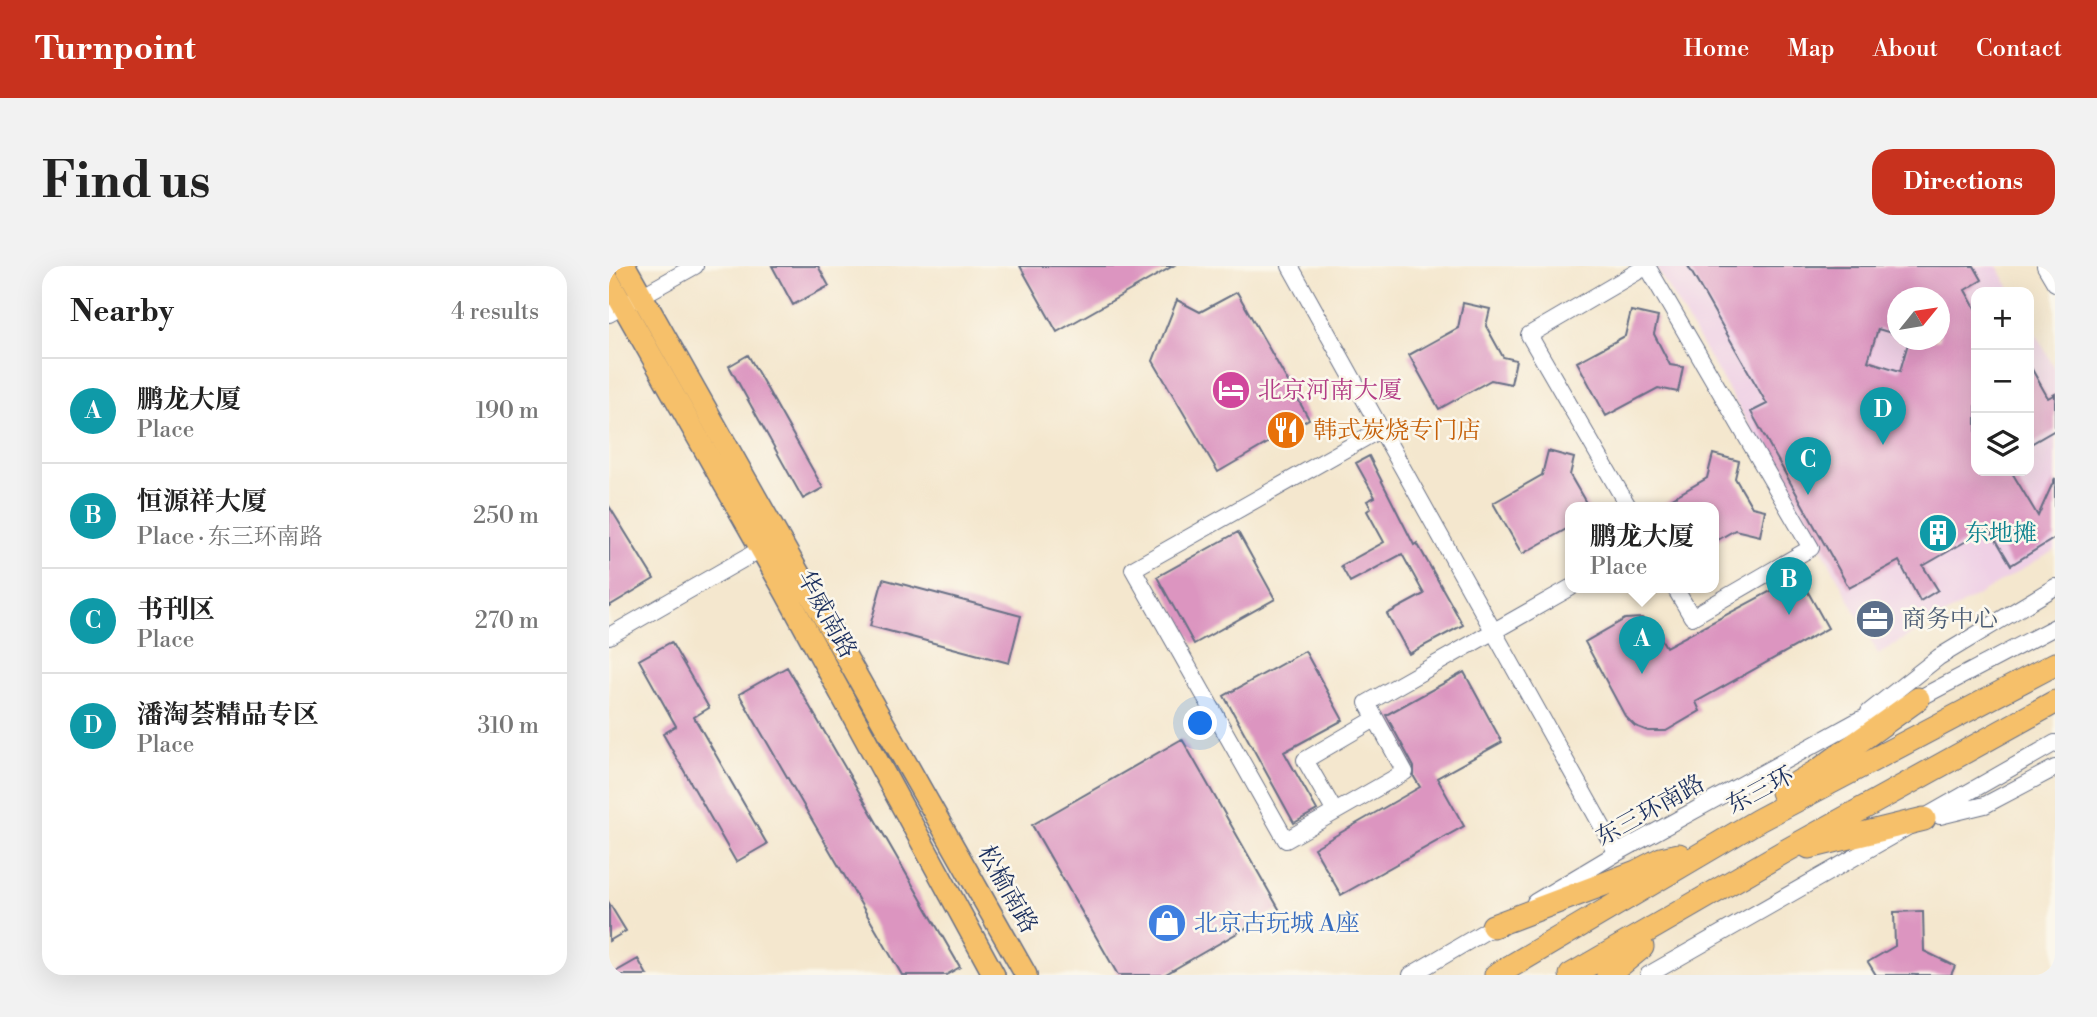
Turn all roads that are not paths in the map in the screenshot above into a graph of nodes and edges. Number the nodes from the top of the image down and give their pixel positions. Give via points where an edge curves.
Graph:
1 (625, 266) edge
2 (695, 266) edge
3 (1290, 266) edge
4 (2045, 266) edge
5 (609, 281) edge
6 (2055, 283) edge
7 (642, 295) junction
8 (616, 310) edge
9 (1381, 429) junction
10 (1626, 502) edge
11 (761, 549) junction
12 (2055, 587) edge
13 (1565, 591) edge
14 (1678, 593) edge
15 (2055, 627) edge
16 (1493, 632) junction
17 (609, 636) edge
18 (2055, 664) edge
19 (1918, 699) junction
20 (2055, 702) edge
21 (1375, 719) junction
22 (1859, 720) junction
23 (2055, 743) edge
24 (2055, 768) edge
25 (1335, 812) junction
26 (1924, 819) junction
27 (1759, 820) junction
28 (945, 830) joint
29 (1710, 848) junction
30 (1616, 853) junction
31 (1782, 853) junction
32 (1694, 906) junction
33 (1493, 926) junction
34 (993, 975) edge
35 (1026, 975) edge
36 (1411, 975) edge
37 (1496, 975) edge
38 (1571, 975) edge
39 (1608, 975) edge
40 (1648, 975) edge

1 - 7 main road, 华威南路
2 - 7 street
3 - 9 street
4 - 6 street
5 - 8 main road, 华威南路
7 - 8 street
7 - 28 main road, 华威南路
8 - 11 main road, 华威南路
9 - 16 street
9 - 25 street via 1133,569 1286,839
10 - 14 street via 1529,335 1647,266 1811,548 1692,617
11 - 17 street
11 - 34 main road, 华威南路
12 - 22 street via 1939,657
13 - 16 street
15 - 19 street, 东三环南路
16 - 21 street via 1367,703
16 - 30 street
18 - 27 highway, 东三环
19 - 22 street, 东三环南路
19 - 27 highway via 1778,794
20 - 31 highway
21 - 25 street via 1305,761
21 - 25 street via 1405,772
22 - 30 street, 东三环南路
23 - 26 street
24 - 26 street via 1985,805
26 - 31 highway
26 - 40 street
27 - 29 highway, 东三环
28 - 35 main road, 松榆南路
29 - 33 highway via 1661,859
29 - 37 highway, 东三环
30 - 33 street, 东三环南路
31 - 32 highway
32 - 38 highway
32 - 39 highway
33 - 36 street, 东三环南路

